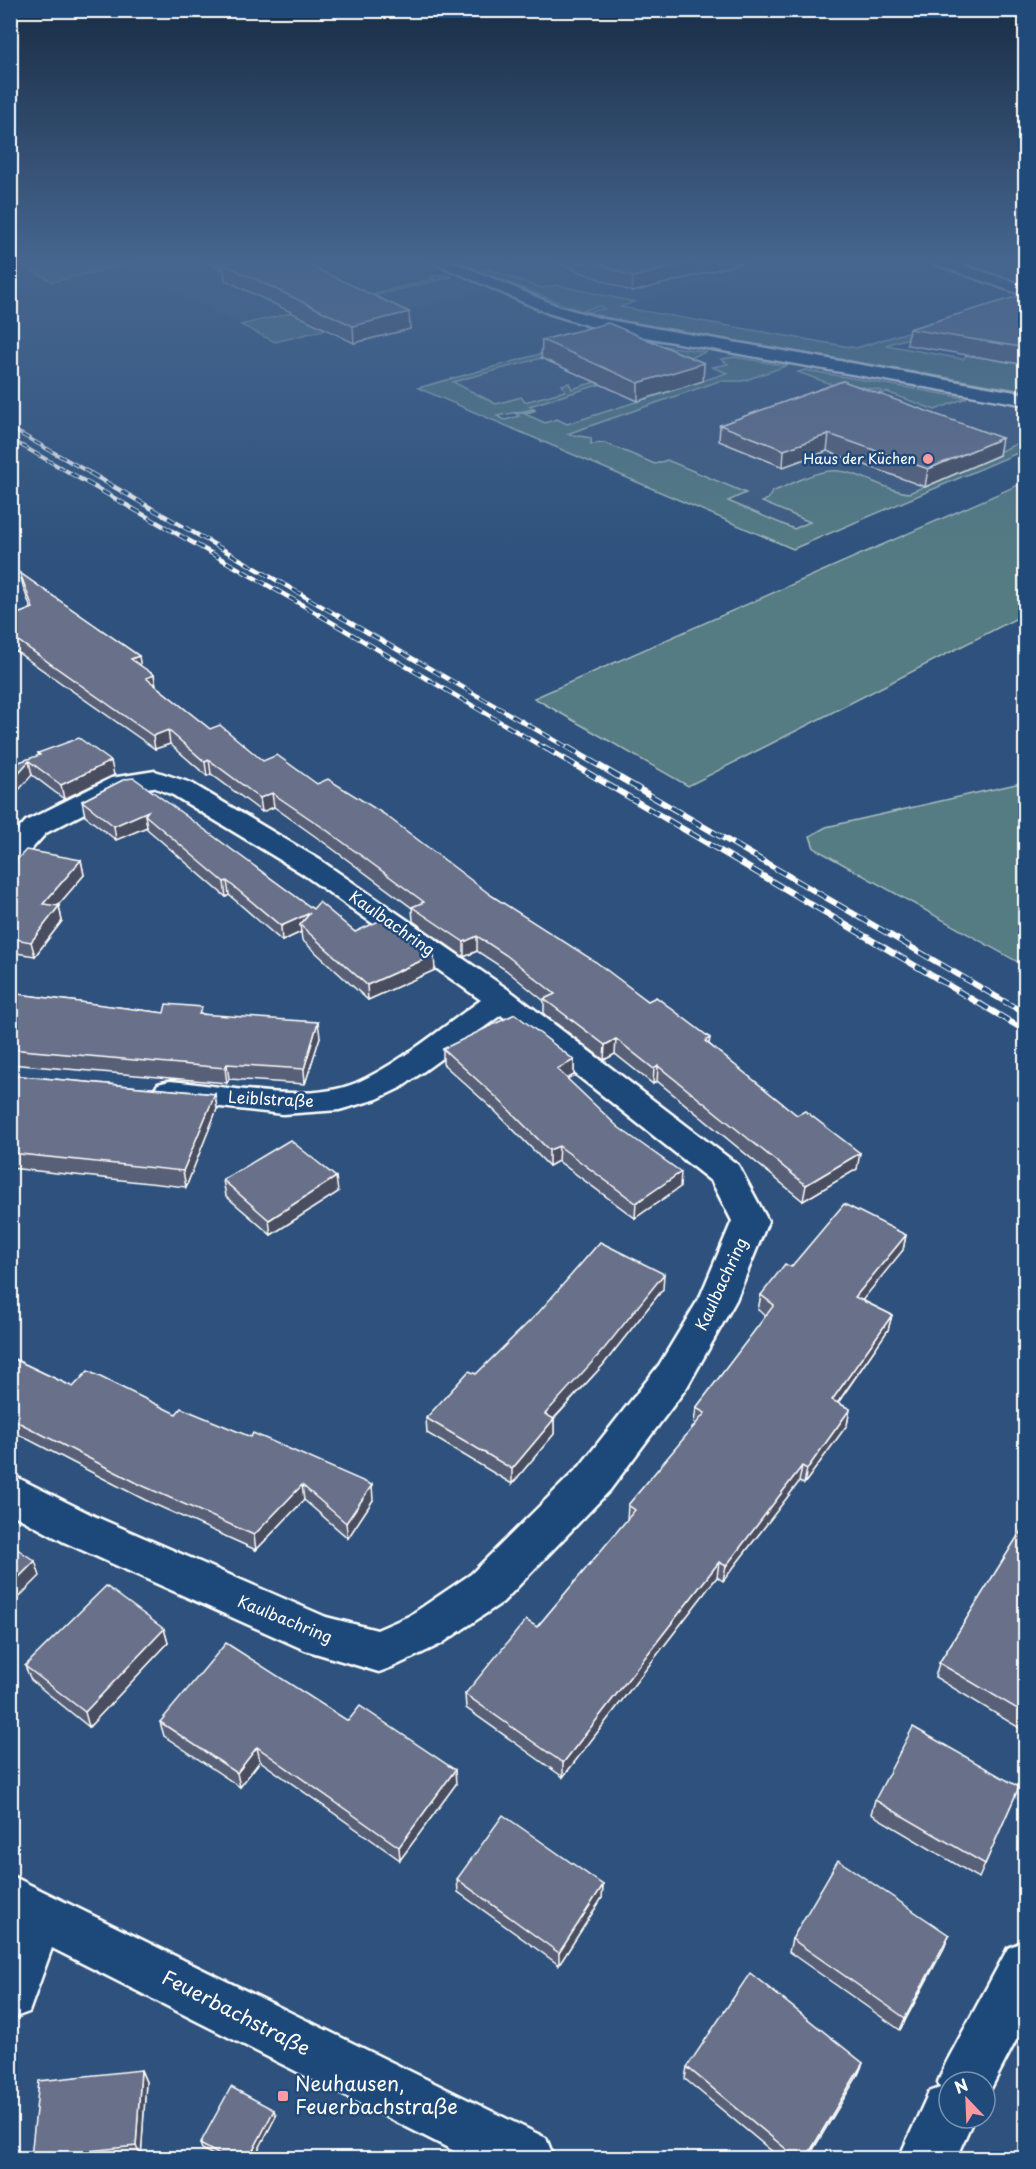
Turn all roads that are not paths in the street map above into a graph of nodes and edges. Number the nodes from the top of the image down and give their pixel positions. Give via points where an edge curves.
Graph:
1 (820, 363) edge
2 (1026, 400) edge
3 (10, 856) edge
4 (502, 1000) junction
5 (140, 1089) edge
6 (10, 1492) edge
7 (25, 1907) edge
8 (1026, 1966) edge
9 (10, 1993) edge
10 (971, 2070) edge
11 (940, 2130) edge
12 (526, 2158) edge
13 (927, 2158) edge

1 - 2 street
3 - 4 street, Kaulbachring via 36,827 100,793 137,780 169,782 310,866
4 - 5 street, Leiblstraße via 377,1087 343,1098 284,1102
4 - 6 street, Kaulbachring via 726,1174 750,1221 717,1300 667,1384 595,1478 495,1579 425,1630 379,1652 321,1636 79,1529
7 - 9 street
7 - 12 street, Feuerbachstraße
8 - 10 street
11 - 13 street

